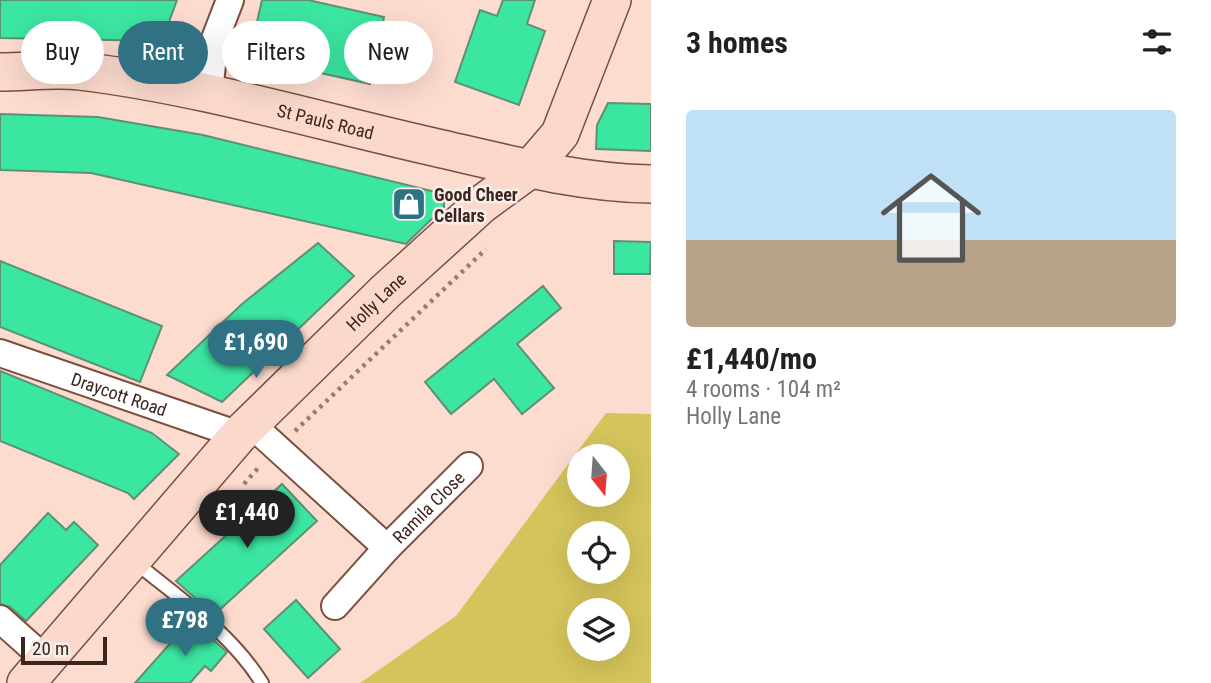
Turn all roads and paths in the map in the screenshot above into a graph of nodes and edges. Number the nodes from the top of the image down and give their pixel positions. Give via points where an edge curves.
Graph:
1 (230, 0) edge
2 (612, 0) edge
3 (0, 72) edge
4 (209, 91) junction
5 (530, 169) junction
6 (651, 184) edge
7 (0, 353) edge
8 (245, 430) junction
9 (469, 466) dead end
10 (387, 548) junction
11 (132, 560) junction
12 (335, 606) dead end
13 (0, 619) edge
14 (36, 671) edge
15 (262, 683) edge

1 - 4 street via 215,39
2 - 5 street, Holly Lane via 561,134
3 - 4 street, St Pauls Road via 77,71
4 - 5 street, St Pauls Road
5 - 6 street, St Pauls Road
5 - 8 street, Holly Lane via 482,204 386,290
7 - 8 street, Draycott Road
8 - 10 street, Ramila Close
8 - 11 street, Holly Lane
9 - 10 street, Ramila Close
10 - 12 street, Ramila Close
11 - 14 street, Holly Lane
11 - 15 lane via 222,634
13 - 14 street

